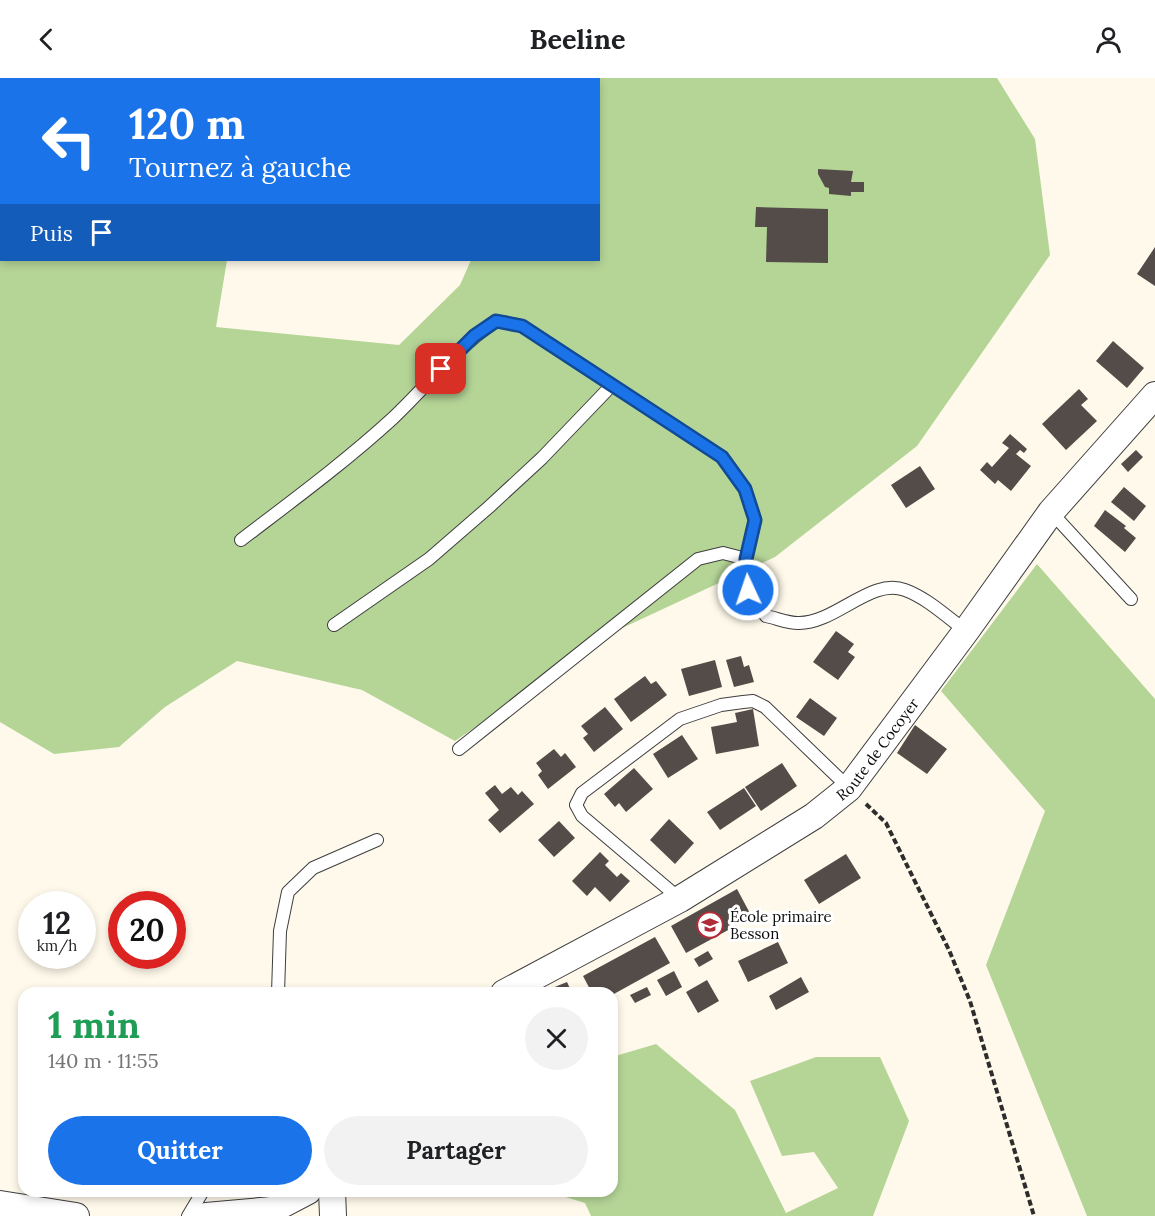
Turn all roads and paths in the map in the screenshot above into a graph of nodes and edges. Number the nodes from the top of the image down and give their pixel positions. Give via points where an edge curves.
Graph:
1 (612, 385) junction
2 (1155, 395) edge
3 (1051, 512) junction
4 (241, 540) dead end
5 (746, 559) junction
6 (1131, 599) dead end
7 (334, 625) dead end
8 (966, 631) junction
9 (459, 749) dead end
10 (849, 788) junction
11 (377, 840) dead end
12 (680, 899) junction
13 (278, 987) edge
14 (515, 987) edge
15 (199, 1197) edge
16 (297, 1197) edge
17 (332, 1197) edge
18 (0, 1204) edge
19 (76, 1216) edge
20 (188, 1216) edge
21 (206, 1216) edge
22 (333, 1216) edge
23 (1034, 1216) edge

1 - 4 lane via 522,326 496,321 474,336 393,418 342,462
1 - 5 lane via 722,457 745,489 755,520
1 - 7 lane via 542,458 438,552
2 - 3 street, Route de Cocoyer
3 - 6 lane
3 - 8 street, Route de Cocoyer
5 - 8 lane via 748,590 766,616 799,623 833,614 871,591 904,589
5 - 9 lane via 723,553 698,559
8 - 10 street, Route de Cocoyer
10 - 12 street, Route de Cocoyer via 814,816
10 - 12 lane via 765,707 753,701 721,705 680,719 582,793 576,805 582,816
10 - 23 path via 886,823 949,950 970,1001
11 - 13 lane via 313,868 288,892 280,930
12 - 14 street, Route de Cocoyer
15 - 20 lane
16 - 21 street via 272,1210
17 - 22 street
18 - 19 street

